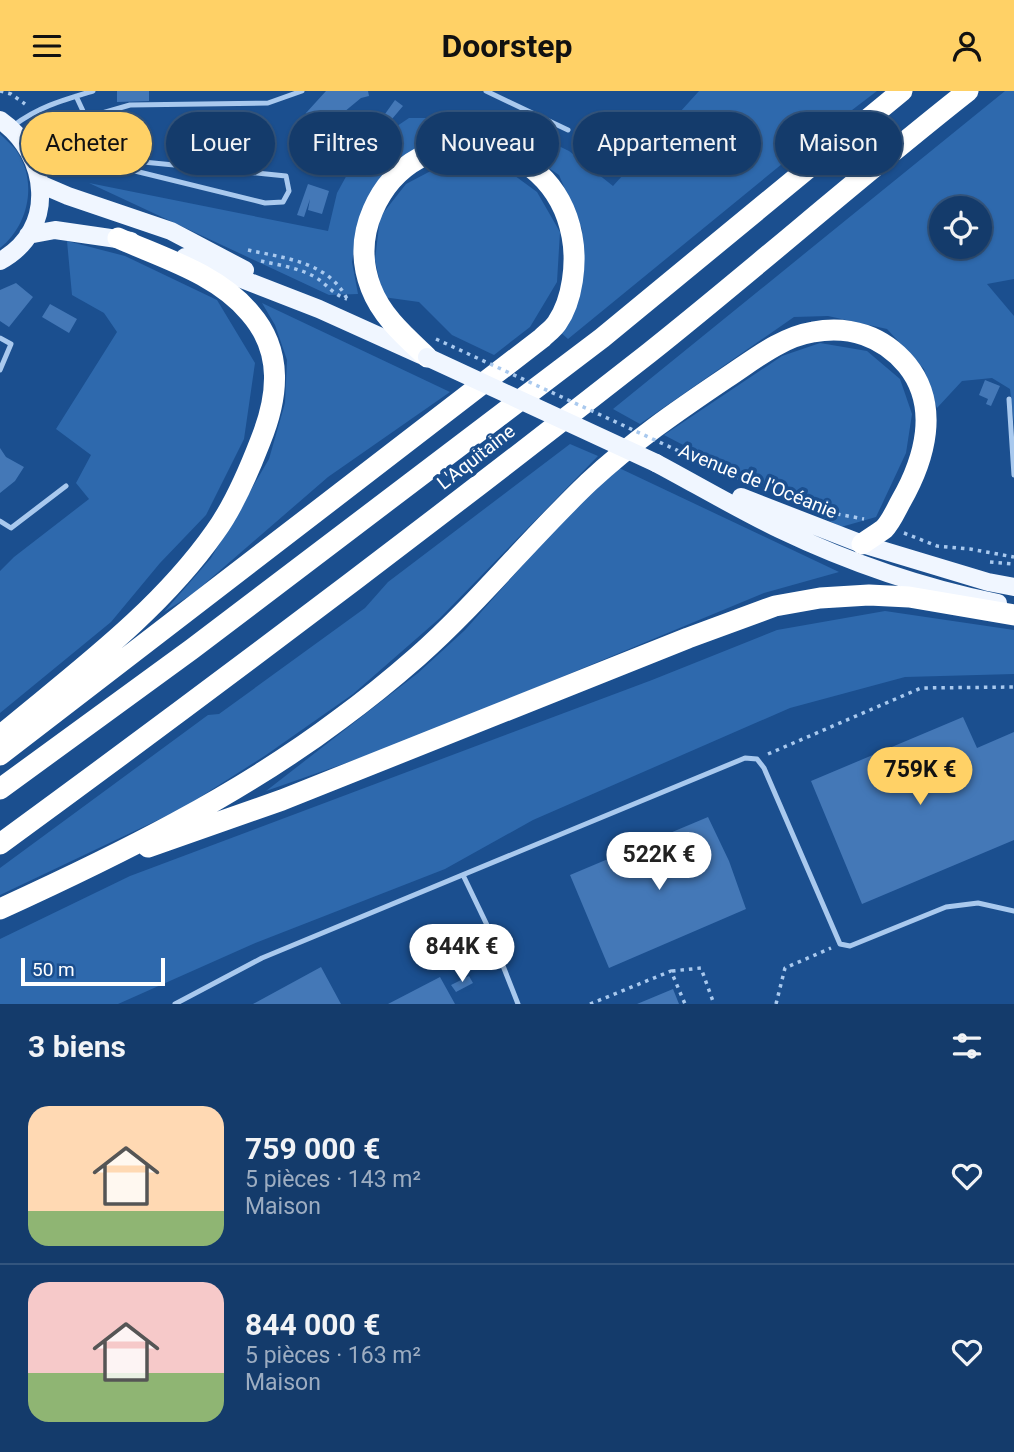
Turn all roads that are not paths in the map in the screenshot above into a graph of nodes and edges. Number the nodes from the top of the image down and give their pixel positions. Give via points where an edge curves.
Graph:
1 (93, 91) edge
2 (302, 91) edge
3 (486, 91) edge
4 (902, 91) edge
5 (968, 91) edge
6 (76, 96) junction
7 (85, 112) edge
8 (106, 112) edge
9 (5, 123) edge
10 (568, 130) dead end
11 (21, 137) edge
12 (103, 154) joint
13 (38, 175) edge
14 (40, 184) junction
15 (28, 235) junction
16 (118, 238) junction
17 (0, 261) edge
18 (319, 309) junction
19 (0, 338) edge
20 (432, 348) junction
21 (0, 370) edge
22 (1009, 400) dead end
23 (656, 463) junction
24 (1014, 475) edge
25 (66, 486) dead end
26 (0, 521) edge
27 (862, 544) junction
28 (1014, 587) edge
29 (1014, 606) edge
30 (1014, 615) edge
31 (0, 736) edge
32 (0, 755) edge
33 (0, 789) edge
34 (0, 844) edge
35 (90, 868) junction
36 (463, 875) junction
37 (0, 909) edge
38 (1014, 911) edge
39 (175, 1004) edge
40 (518, 1004) edge

1 - 6 lane
2 - 8 lane via 268,103 130,105
3 - 10 lane
4 - 33 highway, L'Aquitaine via 602,338
5 - 34 highway, L'Aquitaine via 651,351 210,690
6 - 7 lane
6 - 9 lane
9 - 11 main road
12 - 12 lane via 135,171 265,203 283,202 289,191 286,176
13 - 14 main road
14 - 15 main road via 36,219
14 - 18 main road via 171,231
15 - 16 main road via 55,230
15 - 17 main road
16 - 18 main road via 160,248
16 - 31 highway via 205,277 236,298 264,331 276,392 269,420 217,531 145,613
18 - 20 main road
19 - 21 lane via 11,344
20 - 23 main road, bridge
20 - 32 highway via 391,323 371,289 364,262 370,217 394,178 428,154 461,146 505,152 527,162 554,189 570,225 574,245 570,288 557,323
22 - 24 lane
23 - 27 main road, Avenue de l'Océanie
23 - 29 main road, Avenue de l'Océanie via 780,530 850,558 926,585
25 - 26 lane via 11,528
27 - 28 main road, Avenue de l'Océanie
27 - 35 highway via 886,527 915,473 927,432 926,406 910,368 881,341 837,329 810,332 786,341 656,424 589,483 418,656 340,719 260,775
30 - 35 highway via 869,595 775,606 282,800
35 - 37 highway
36 - 38 lane via 745,758 757,759 764,768 840,944 850,946 946,907 978,903
36 - 39 lane via 262,958
36 - 40 lane

